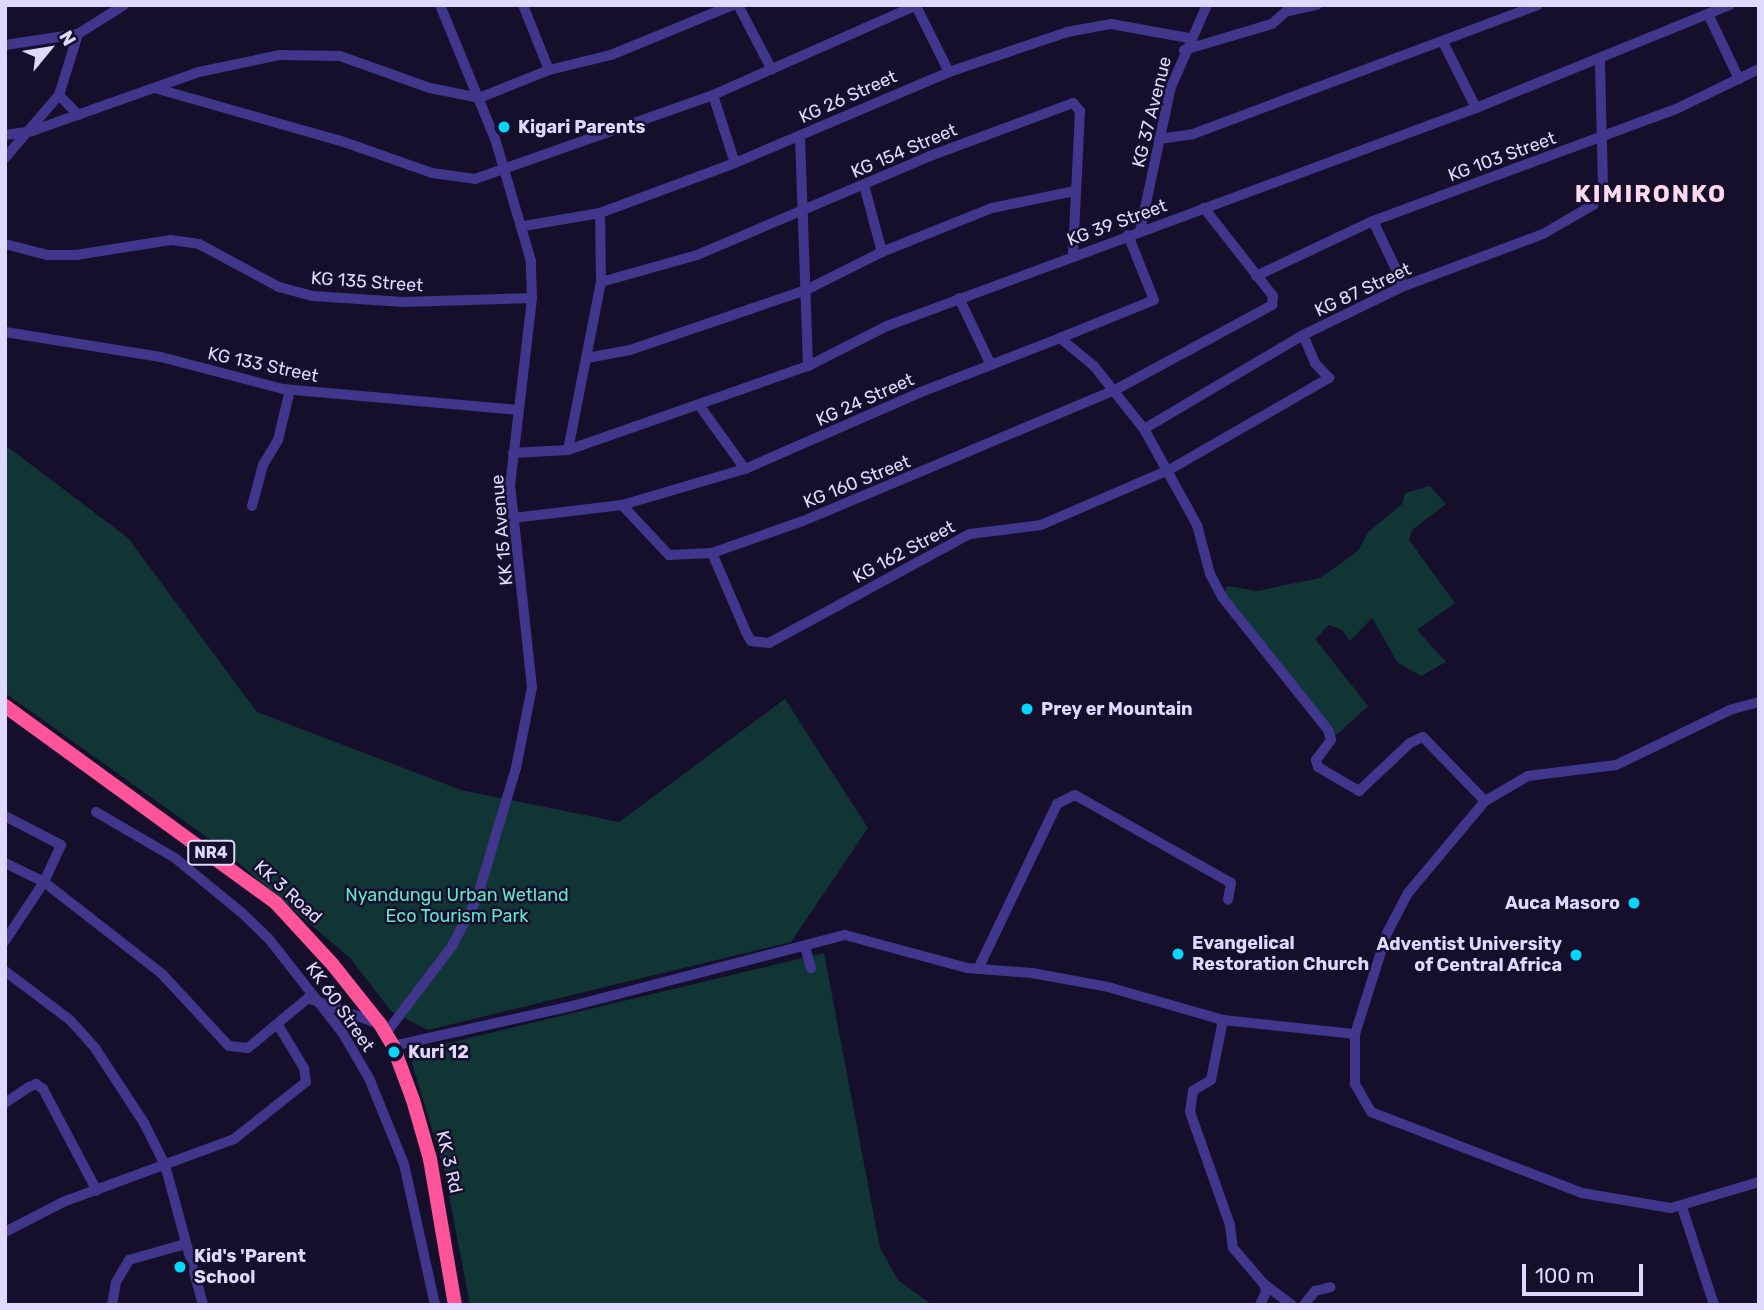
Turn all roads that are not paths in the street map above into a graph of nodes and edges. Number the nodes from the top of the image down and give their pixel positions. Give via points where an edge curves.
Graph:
1 (440, 5) edge
2 (523, 5) edge
3 (736, 5) edge
4 (916, 5) edge
5 (1207, 5) edge
6 (1317, 5) edge
7 (1538, 5) edge
8 (1730, 5) edge
9 (118, 6) edge
10 (1292, 8) edge
11 (1709, 16) junction
12 (78, 34) junction
13 (1189, 38) junction
14 (1443, 41) junction
15 (5, 45) edge
16 (1184, 50) junction
17 (1600, 60) junction
18 (1759, 69) edge
19 (549, 70) junction
20 (772, 70) junction
21 (949, 72) junction
22 (1739, 79) junction
23 (158, 89) junction
24 (59, 95) junction
25 (713, 95) junction
26 (479, 98) junction
27 (1476, 108) junction
28 (78, 115) junction
29 (32, 131) junction
30 (5, 135) edge
31 (800, 136) junction
32 (1598, 138) junction
33 (1159, 139) junction
34 (5, 158) edge
35 (734, 163) junction
36 (505, 169) junction
37 (864, 185) junction
38 (1075, 191) junction
39 (1204, 208) junction
40 (803, 212) junction
41 (600, 214) junction
42 (1373, 221) junction
43 (524, 226) junction
44 (1140, 230) junction
45 (1128, 235) junction
46 (5, 244) edge
47 (882, 252) junction
48 (1073, 256) junction
49 (1256, 276) junction
50 (601, 282) junction
51 (1404, 286) junction
52 (806, 290) junction
53 (532, 298) junction
54 (959, 298) junction
55 (5, 332) edge
56 (1303, 335) junction
57 (1060, 338) junction
58 (587, 358) junction
59 (990, 363) junction
60 (808, 366) junction
61 (290, 390) junction
62 (1115, 390) junction
63 (699, 405) junction
64 (517, 410) junction
65 (1144, 429) junction
66 (568, 450) junction
67 (513, 453) junction
68 (745, 469) junction
69 (1169, 470) junction
70 (622, 505) junction
71 (252, 506) dead end
72 (513, 518) junction
73 (712, 553) junction
74 (1759, 702) edge
75 (5, 706) edge
76 (1485, 802) junction
77 (96, 812) dead end
78 (5, 816) edge
79 (5, 863) edge
80 (44, 882) junction
81 (1228, 901) dead end
82 (5, 941) edge
83 (805, 946) junction
84 (811, 968) dead end
85 (978, 969) junction
86 (5, 971) edge
87 (317, 998) junction
88 (1223, 1020) junction
89 (278, 1025) junction
90 (386, 1034) junction
91 (1356, 1034) junction
92 (5, 1103) edge
93 (165, 1165) junction
94 (1759, 1182) edge
95 (97, 1191) junction
96 (1682, 1207) junction
97 (5, 1231) edge
98 (185, 1244) junction
99 (1264, 1283) junction
100 (1331, 1287) dead end
101 (1282, 1297) junction
102 (1262, 1301) edge
103 (112, 1305) edge
104 (203, 1305) edge
105 (435, 1305) edge
106 (455, 1305) edge
107 (1292, 1305) edge
108 (1304, 1305) edge
109 (1714, 1305) edge

1 - 26 street, KK 15 Avenue
2 - 19 street
3 - 19 street via 611,55
3 - 20 street
4 - 20 street
4 - 21 street
5 - 13 street, KG 37 Avenue
6 - 10 street
7 - 14 street
8 - 11 street, KG 39 Street
9 - 12 street
10 - 16 street via 1257,29
11 - 17 street, KG 39 Street
11 - 22 street
12 - 15 street
12 - 24 street
13 - 16 street, KG 37 Avenue
13 - 21 street, KG 26 Street via 1102,24
14 - 27 street
14 - 33 street via 1193,134
16 - 33 street, KG 37 Avenue
17 - 27 street, KG 39 Street
17 - 32 street
18 - 22 street, KG 103 Street
19 - 26 street
20 - 25 street
21 - 31 street, KG 26 Street
22 - 32 street, KG 103 Street
23 - 26 street via 235,62 312,52 340,56 430,88
23 - 28 street
23 - 36 street via 456,179
24 - 28 street
24 - 29 street
25 - 35 street
25 - 36 street
26 - 36 street, KK 15 Avenue
27 - 39 street, KG 39 Street
28 - 29 street
29 - 30 street
29 - 34 street
31 - 35 street, KG 26 Street
31 - 40 street
32 - 42 street, KG 103 Street
32 - 51 street, KG 87 Street via 1601,196 1543,234
33 - 44 street, KG 37 Avenue
35 - 41 street, KG 26 Street
36 - 43 street, KK 15 Avenue
37 - 38 street, KG 154 Street via 1073,103 1080,111
37 - 40 street, KG 154 Street
37 - 47 street
38 - 47 street via 992,208
38 - 48 street, KG 154 Street
39 - 44 street, KG 39 Street
39 - 49 street
40 - 50 street, KG 154 Street via 697,255
40 - 52 street
41 - 43 street, KG 26 Street
41 - 50 street
42 - 49 street, KG 103 Street
42 - 51 street
43 - 53 street, KK 15 Avenue
44 - 45 street, KG 39 Street
45 - 48 street, KG 39 Street
45 - 57 street, KG 24 Street via 1154,294 1152,304
46 - 53 street, KG 135 Street via 47,255 76,255 171,240 199,244 270,284 313,296 404,302
47 - 52 street
48 - 54 street, KG 39 Street
49 - 62 street, KG 160 Street via 1273,296 1272,305
50 - 58 street
51 - 56 street, KG 87 Street
52 - 58 street via 630,350
52 - 60 street
53 - 64 street, KK 15 Avenue
54 - 59 street
54 - 60 street, KG 39 Street via 887,326
55 - 61 street, KG 133 Street via 161,357
56 - 65 street, KG 87 Street
56 - 69 street via 1315,363 1329,378
57 - 59 street, KG 24 Street
57 - 62 street
58 - 66 street
59 - 68 street, KG 24 Street
60 - 63 street, KG 39 Street
61 - 64 street, KG 133 Street
61 - 71 street via 278,440 263,465
62 - 65 street
62 - 73 street, KG 160 Street via 816,516
63 - 66 street, KG 39 Street
63 - 68 street
64 - 67 street, KK 15 Avenue
65 - 69 street
66 - 67 street, KG 39 Street
67 - 72 street, KK 15 Avenue
68 - 70 street, KG 24 Street
69 - 73 street, KG 162 Street via 1041,525 970,534 760,645 746,632
69 - 76 street via 1196,525 1222,597 1328,730 1331,740 1316,760 1318,766 1359,791 1410,743 1423,737
70 - 72 street, KG 24 Street
70 - 73 street, KG 160 Street via 669,555
72 - 90 street, KK 15 Avenue via 531,656 529,717 497,840 465,923
74 - 76 street via 1730,710 1616,765 1528,776
75 - 90 highway, KK 3 Road / NR4 via 275,903 315,944
76 - 91 street via 1408,893 1374,965
77 - 87 street, KK 60 Street via 137,834 214,889 269,939
78 - 80 street via 58,842 61,850
79 - 80 street
80 - 82 street
80 - 89 street via 162,974 229,1046 248,1048
81 - 85 street via 1231,883 1075,795 1057,804
83 - 84 street
83 - 85 street via 835,936 861,936 939,962
83 - 90 street
85 - 88 street via 1108,987
86 - 93 street via 70,1020 95,1048
87 - 89 street via 302,1000
87 - 90 street
87 - 105 street, KK 60 Street via 369,1078 390,1124 416,1207
88 - 91 street
88 - 99 street via 1211,1080 1193,1091 1191,1112 1230,1225 1233,1248
89 - 93 street via 304,1068 306,1082 234,1139
90 - 106 highway, KK 3 Rd / NR4 via 430,1159
91 - 96 street via 1355,1084 1371,1112 1582,1193 1648,1206
92 - 95 street via 36,1084 43,1089
93 - 95 street
93 - 98 street
94 - 96 street
95 - 97 street
96 - 109 street
98 - 103 street via 129,1259 116,1282
98 - 104 street
99 - 101 street
99 - 102 street
100 - 108 street via 1315,1291
101 - 102 street
101 - 107 street

